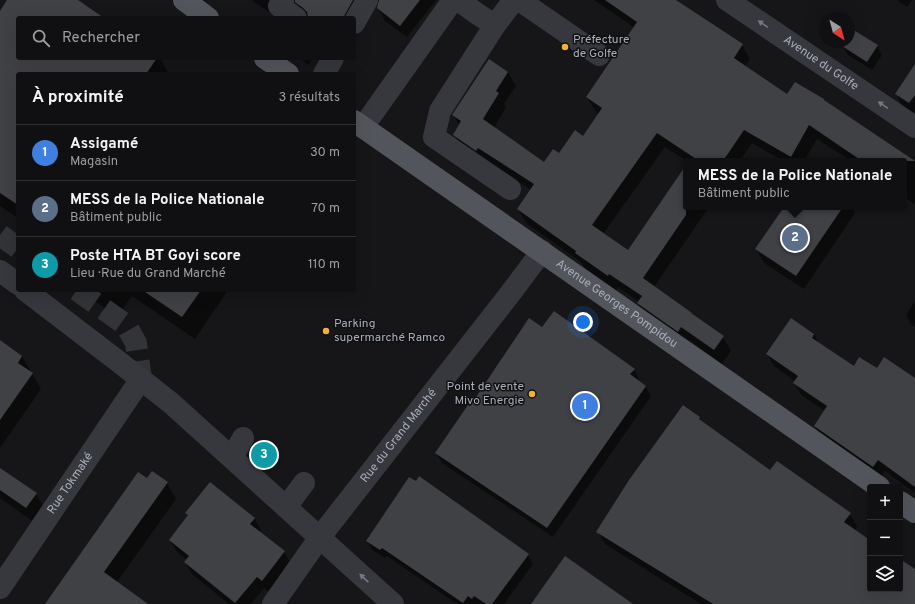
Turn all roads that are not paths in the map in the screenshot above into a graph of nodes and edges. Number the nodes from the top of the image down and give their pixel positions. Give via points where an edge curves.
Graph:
1 (184, 0) edge
2 (283, 0) edge
3 (367, 0) edge
4 (453, 0) edge
5 (458, 0) edge
6 (514, 0) edge
7 (519, 0) edge
8 (727, 0) edge
9 (205, 16) edge
10 (293, 16) edge
11 (356, 19) edge
12 (495, 25) junction
13 (599, 54) dead end
14 (267, 60) edge
15 (332, 60) edge
16 (285, 72) edge
17 (325, 72) edge
18 (358, 124) edge
19 (915, 127) edge
20 (510, 189) dead end
21 (542, 252) junction
22 (0, 271) edge
23 (16, 283) edge
24 (28, 292) edge
25 (141, 379) junction
26 (243, 438) dead end
27 (232, 458) junction
28 (304, 483) dead end
29 (875, 484) edge
30 (903, 504) edge
31 (286, 507) junction
32 (915, 512) edge
33 (320, 537) junction
34 (0, 588) edge
35 (273, 604) edge
36 (393, 604) edge

1 - 9 main road
2 - 10 street via 279,6
3 - 11 street
4 - 18 street
5 - 12 street
6 - 12 street
7 - 13 street
19 -> 8 street, Avenue du Golfe
12 - 20 street via 440,111 434,137
14 - 16 main road
15 - 17 street
18 - 21 main road, Avenue Georges Pompidou
21 - 29 main road, Avenue Georges Pompidou
21 - 33 street, Rue du Grand Marché
22 - 23 street
24 - 25 street
25 - 27 street
25 - 34 street, Rue Tokmaké
26 - 27 street
27 - 31 street
28 - 31 street
30 - 32 main road
31 - 33 street
33 - 35 street, Rue du Grand Marché
36 -> 33 street

